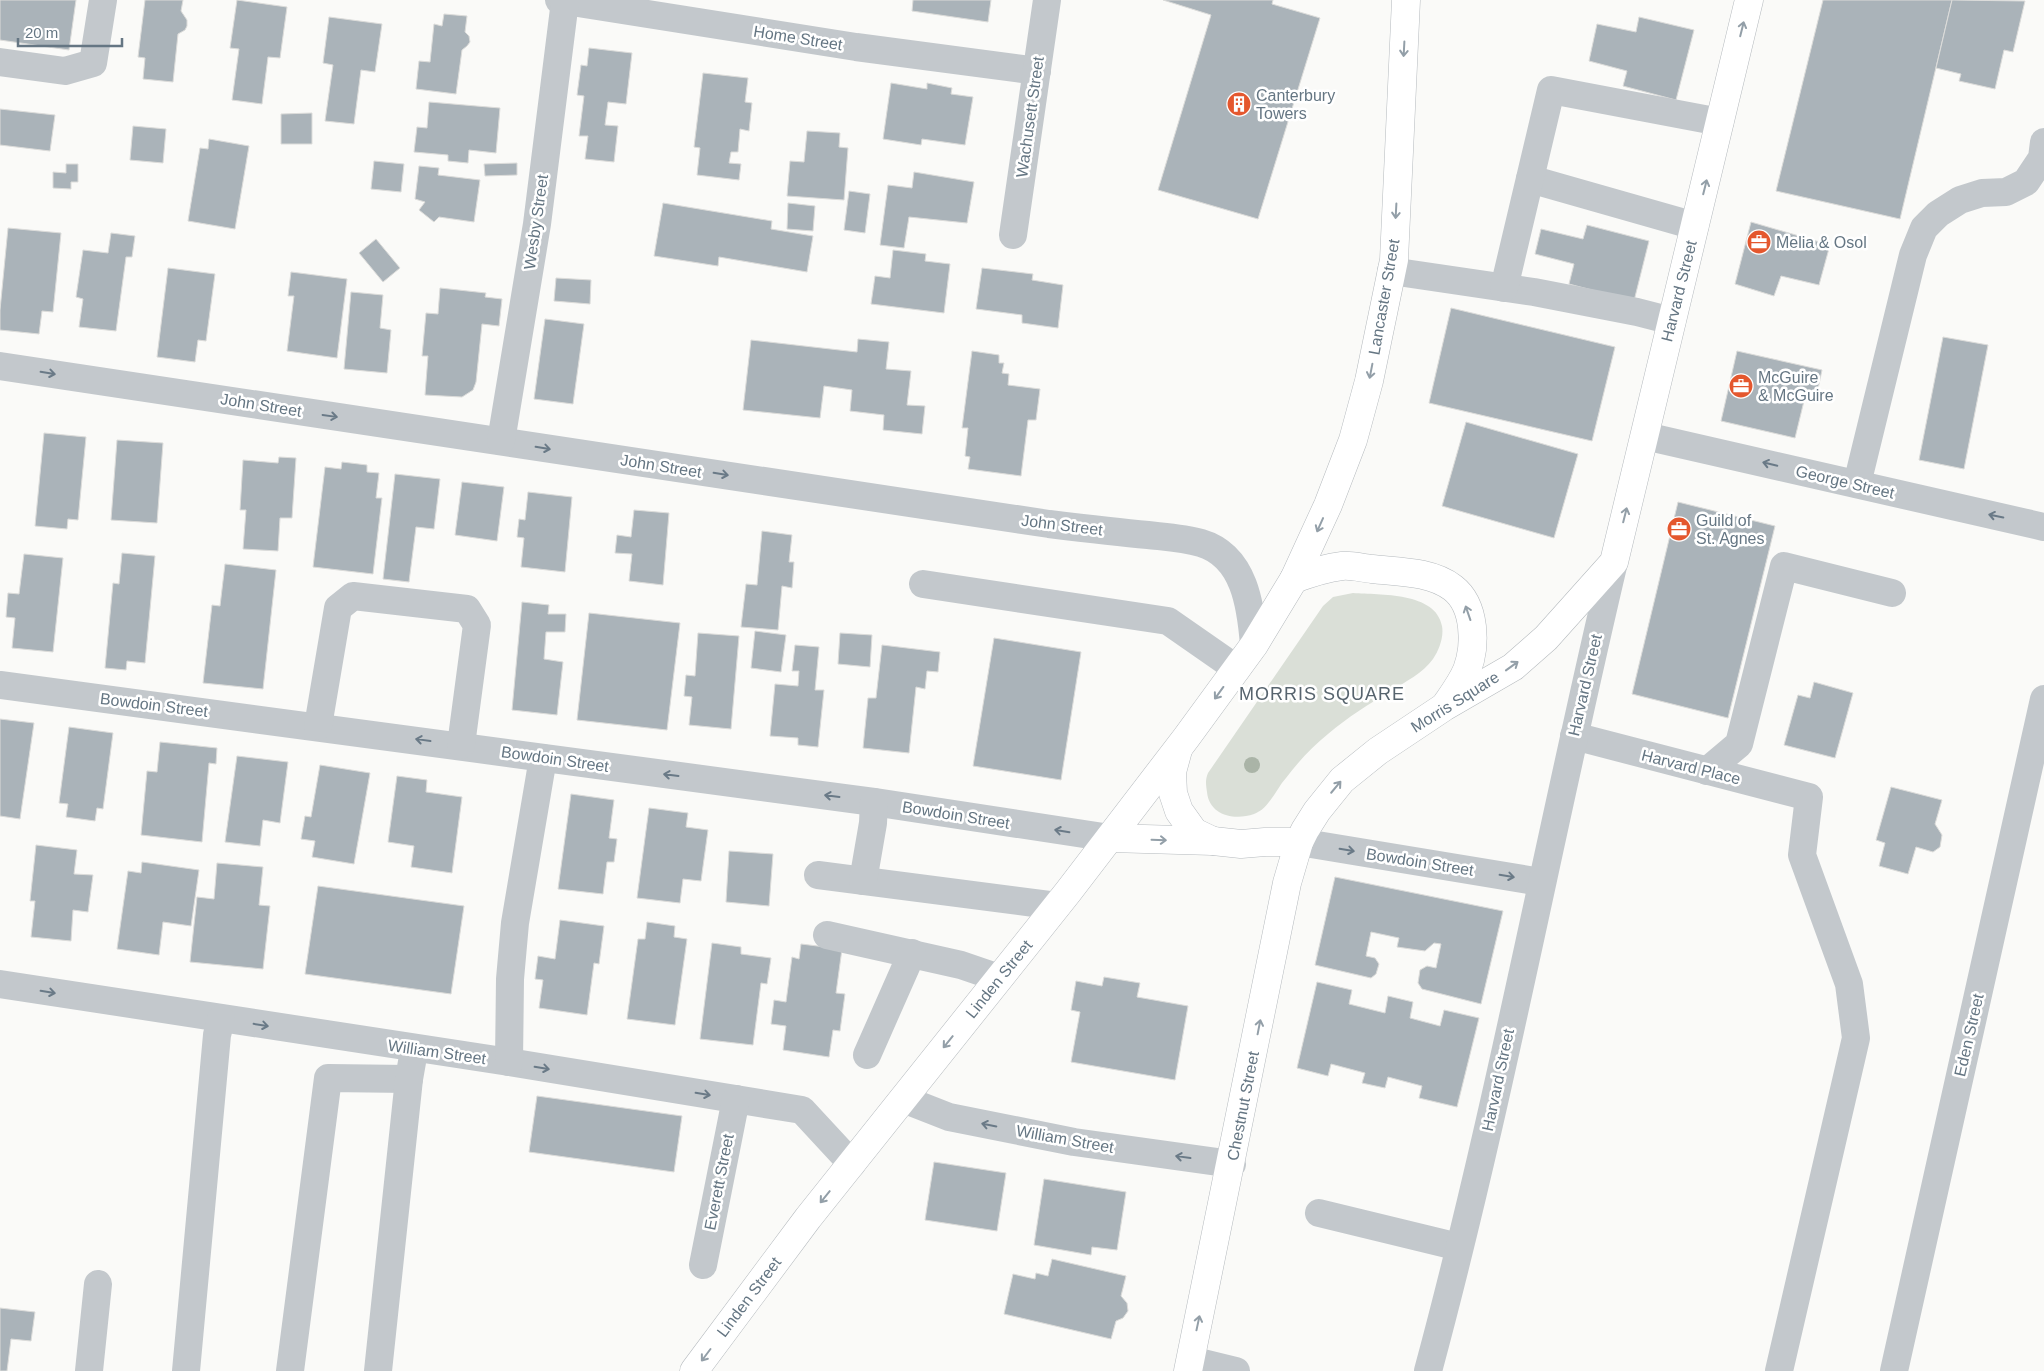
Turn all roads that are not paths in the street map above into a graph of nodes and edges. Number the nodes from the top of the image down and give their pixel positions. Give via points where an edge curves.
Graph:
1 (103, 0) edge
2 (562, 0) edge
3 (1047, 0) edge
4 (1406, 0) edge
5 (1750, 0) edge
6 (0, 62) edge
7 (1036, 72) junction
8 (1720, 122) junction
9 (2044, 142) edge
10 (1530, 179) junction
11 (1695, 226) junction
12 (1013, 235) dead end
13 (1391, 271) junction
14 (1504, 288) junction
15 (1672, 322) junction
16 (0, 366) edge
17 (1645, 436) junction
18 (501, 441) junction
19 (1857, 484) junction
20 (2044, 527) edge
21 (1614, 562) junction
22 (1294, 579) junction
23 (923, 584) dead end
24 (1892, 593) dead end
25 (1254, 645) junction
26 (1237, 669) junction
27 (0, 685) edge
28 (2044, 699) edge
29 (1444, 707) junction
30 (318, 726) junction
31 (1574, 736) junction
32 (461, 745) junction
33 (1178, 749) junction
34 (543, 758) junction
35 (1706, 770) junction
36 (874, 802) junction
37 (1317, 811) junction
38 (1110, 838) junction
39 (1213, 841) junction
40 (1265, 842) junction
41 (1299, 842) junction
42 (818, 876) dead end
43 (863, 881) junction
44 (1541, 882) junction
45 (1057, 906) junction
46 (826, 934) dead end
47 (912, 954) junction
48 (999, 978) junction
49 (0, 984) edge
50 (221, 1019) junction
51 (416, 1049) junction
52 (867, 1055) dead end
53 (509, 1062) junction
54 (409, 1079) junction
55 (903, 1098) junction
56 (736, 1099) junction
57 (852, 1164) junction
58 (1232, 1164) junction
59 (1319, 1213) dead end
60 (1459, 1247) junction
61 (703, 1265) dead end
62 (98, 1284) dead end
63 (1190, 1366) edge
64 (89, 1371) edge
65 (186, 1371) edge
66 (290, 1371) edge
67 (378, 1371) edge
68 (694, 1371) edge
69 (1236, 1371) edge
70 (1428, 1371) edge
71 (1779, 1371) edge
72 (1894, 1371) edge

1 - 6 street via 93,63 65,72
2 - 7 street, Home Street
2 - 18 street, Wesby Street via 537,224
3 - 7 street, Wachusett Street
4 -> 13 main road, Lancaster Street
8 -> 5 main road, Harvard Street
7 - 12 street, Wachusett Street
8 - 10 street via 1552,90
11 -> 8 main road, Harvard Street
9 - 19 street via 2042,158 2026,182 2006,192 1982,193 1960,200 1924,228 1913,255
10 - 11 street
10 - 14 street
11 - 15 main road, Harvard Street
13 - 14 street
13 -> 22 main road, Lancaster Street via 1369,381 1353,440
14 - 15 street via 1578,300
15 - 17 main road, Harvard Street
16 -> 18 street, John Street
19 -> 17 street, George Street
21 -> 17 main road, Harvard Street
18 -> 25 street, John Street via 1049,524 1202,543 1229,561 1240,578 1249,598
20 -> 19 street, George Street
29 -> 21 main road, Morris Square via 1513,667 1546,638
21 - 31 street, Harvard Street
22 - 25 main road, Linden Street
29 -> 22 main road via 1467,671 1472,642 1470,618 1454,589 1422,575 1344,566 1322,569
23 - 26 street via 1168,621
24 - 35 street via 1784,566 1739,744
25 - 26 main road, Linden Street
26 -> 33 main road, Linden Street
27 - 30 street, Bowdoin Street
28 - 72 street, Eden Street
37 -> 29 main road, Morris Square via 1342,780 1361,764
32 -> 30 street, Bowdoin Street
30 - 32 street via 338,608 353,596 468,609 477,625
31 - 35 street, Harvard Place
31 - 44 street, Harvard Street
32 - 34 street, Bowdoin Street
33 - 38 main road, Linden Street
33 - 39 main road via 1172,772 1173,793 1179,811 1194,832
36 -> 34 street, Bowdoin Street
34 - 53 street via 515,923 510,979
35 - 71 street, Harvard Place via 1809,798 1802,855 1849,984 1856,1038
38 -> 36 street, Bowdoin Street
36 - 43 street
37 - 40 main road
37 - 41 main road, Morris Square
38 -> 39 main road
38 - 45 main road, Linden Street
39 - 40 main road
40 - 41 main road
41 -> 44 street, Bowdoin Street
58 -> 41 main road, Chestnut Street via 1285,891
42 - 43 street
43 - 45 street
44 - 60 street, Harvard Street
45 - 48 main road, Linden Street
46 - 47 street
47 - 48 street
47 - 52 street
48 -> 55 main road, Linden Street
49 -> 50 street, William Street
50 -> 51 street, William Street
50 - 65 street
51 - 53 street, William Street
51 - 54 street
53 -> 56 street, William Street
54 - 66 street via 328,1078
54 - 67 street
55 - 57 main road, Linden Street
58 -> 55 street, William Street via 1074,1142 949,1118
56 - 57 street, William Street via 802,1110
56 - 61 street, Everett Street
57 -> 68 main road, Linden Street
63 -> 58 main road, Chestnut Street
59 - 60 street
60 - 70 street, Harvard Street
62 - 64 street
63 - 69 street

